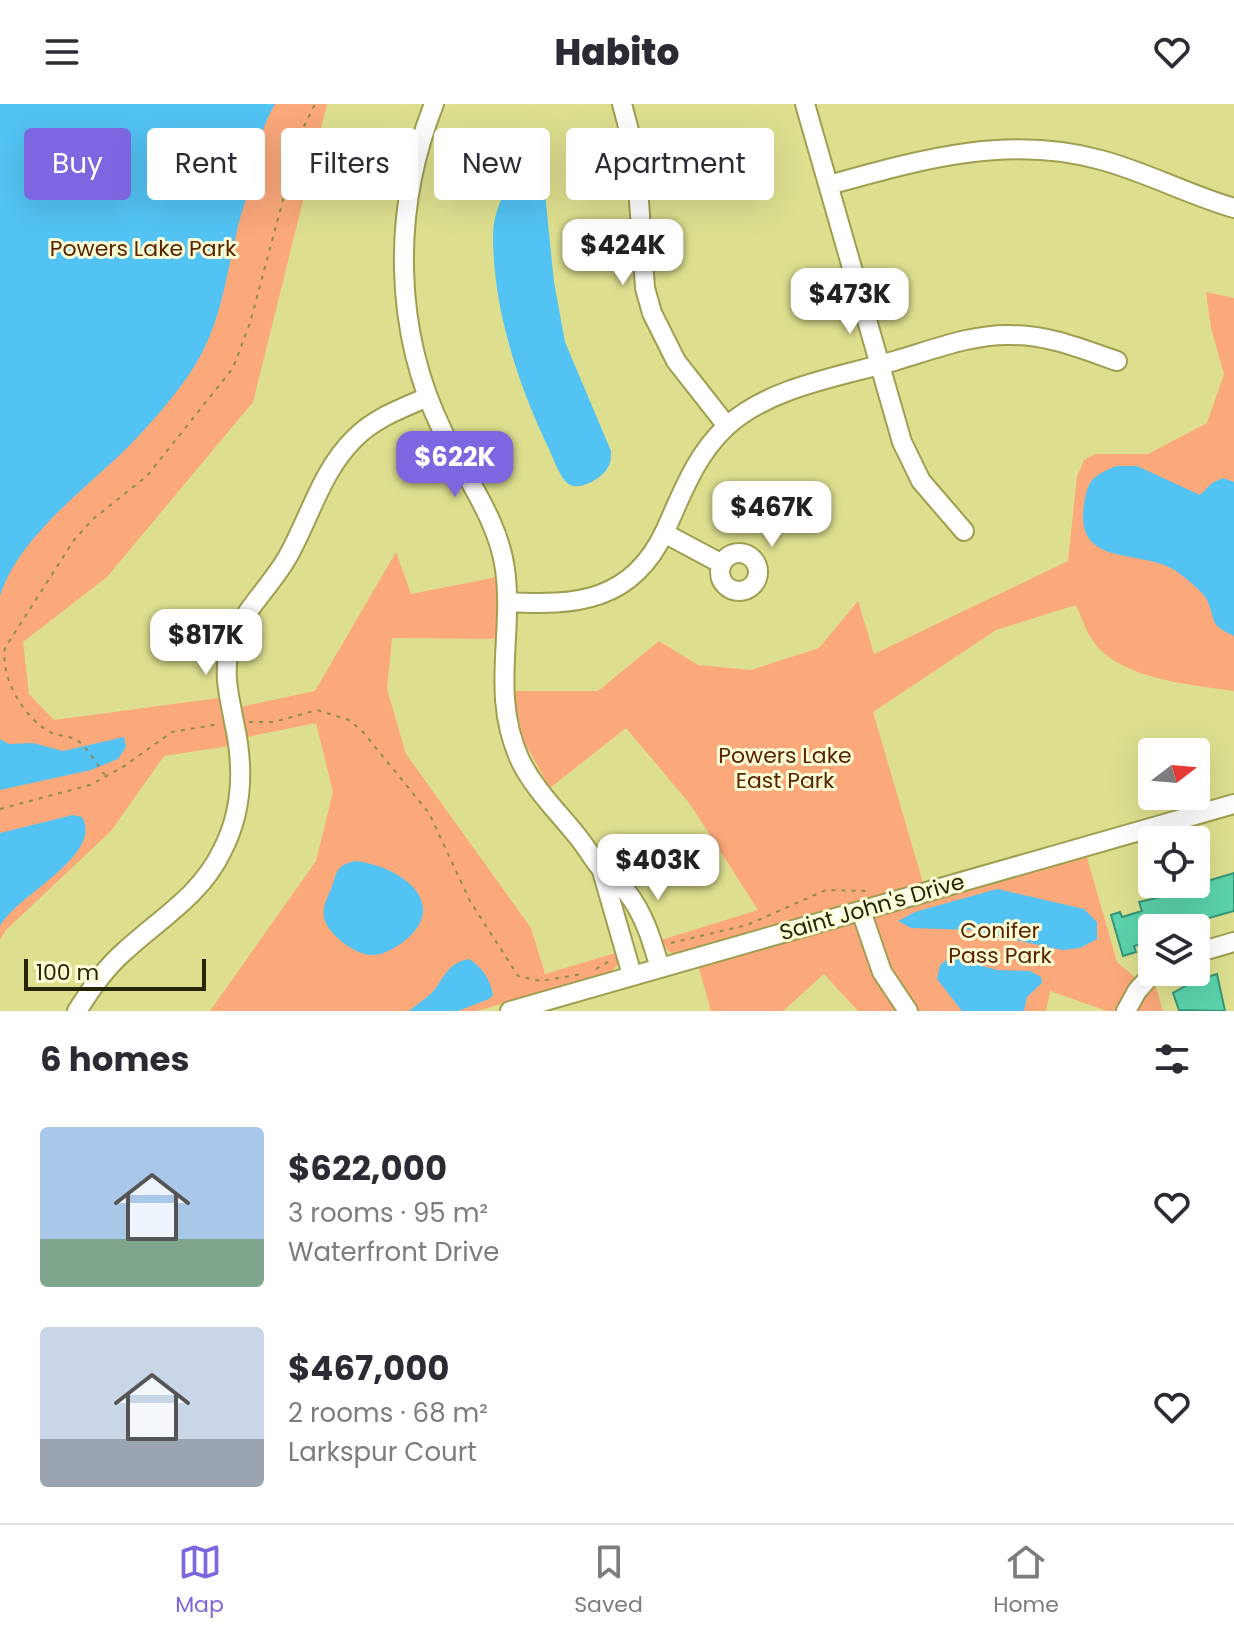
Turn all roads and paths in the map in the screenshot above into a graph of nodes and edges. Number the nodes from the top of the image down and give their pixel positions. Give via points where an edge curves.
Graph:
1 (315, 104) edge
2 (434, 104) edge
3 (622, 104) edge
4 (805, 104) edge
5 (829, 185) junction
6 (1234, 208) edge
7 (1117, 361) dead end
8 (880, 365) junction
9 (428, 397) junction
10 (727, 426) junction
11 (964, 531) dead end
12 (664, 533) junction
13 (722, 564) dead end
14 (507, 602) junction
15 (235, 722) junction
16 (105, 776) junction
17 (1234, 804) edge
18 (0, 809) edge
19 (602, 871) junction
20 (882, 905) junction
21 (861, 911) junction
22 (1234, 942) edge
23 (654, 947) junction
24 (1210, 949) edge
25 (627, 956) junction
26 (660, 968) junction
27 (632, 975) junction
28 (1141, 986) edge
29 (77, 1011) edge
30 (510, 1011) edge
31 (908, 1011) edge
32 (1126, 1011) edge

1 - 16 path via 287,161 283,200 233,368 147,476 74,540 5,648 8,679 35,722 76,740
2 - 9 street via 415,159 403,259 409,328
3 - 10 street via 636,157 645,288 652,313 676,361
4 - 5 street
5 - 6 street via 947,154 1016,148 1100,160
5 - 8 street
7 - 8 street via 1066,343 1012,335 967,340
8 - 10 street via 775,397
8 - 11 street via 909,459
9 - 14 street via 494,528
9 - 15 street via 378,420 342,451 329,470 286,559 234,636 227,676
10 - 12 street via 692,469
12 - 13 street
12 - 14 street via 639,568 596,597 568,604
14 - 19 street via 503,691 512,740 531,779
15 - 16 path via 172,732
15 - 25 path via 274,722 317,710 349,720 363,732 429,813 470,901 518,976 559,980
15 - 29 street via 240,788 223,850 200,886 107,969
16 - 18 path via 77,790
17 - 20 street, Saint John's Drive
19 - 23 street via 626,890
19 - 25 street
20 - 21 street, Saint John's Drive
20 - 23 path via 877,892 826,890 747,925
21 - 26 street, Saint John's Drive
21 - 31 street via 882,972
22 - 24 street
23 - 26 street
25 - 27 street
26 - 27 street, Saint John's Drive
27 - 30 street, Saint John's Drive
28 - 32 street

